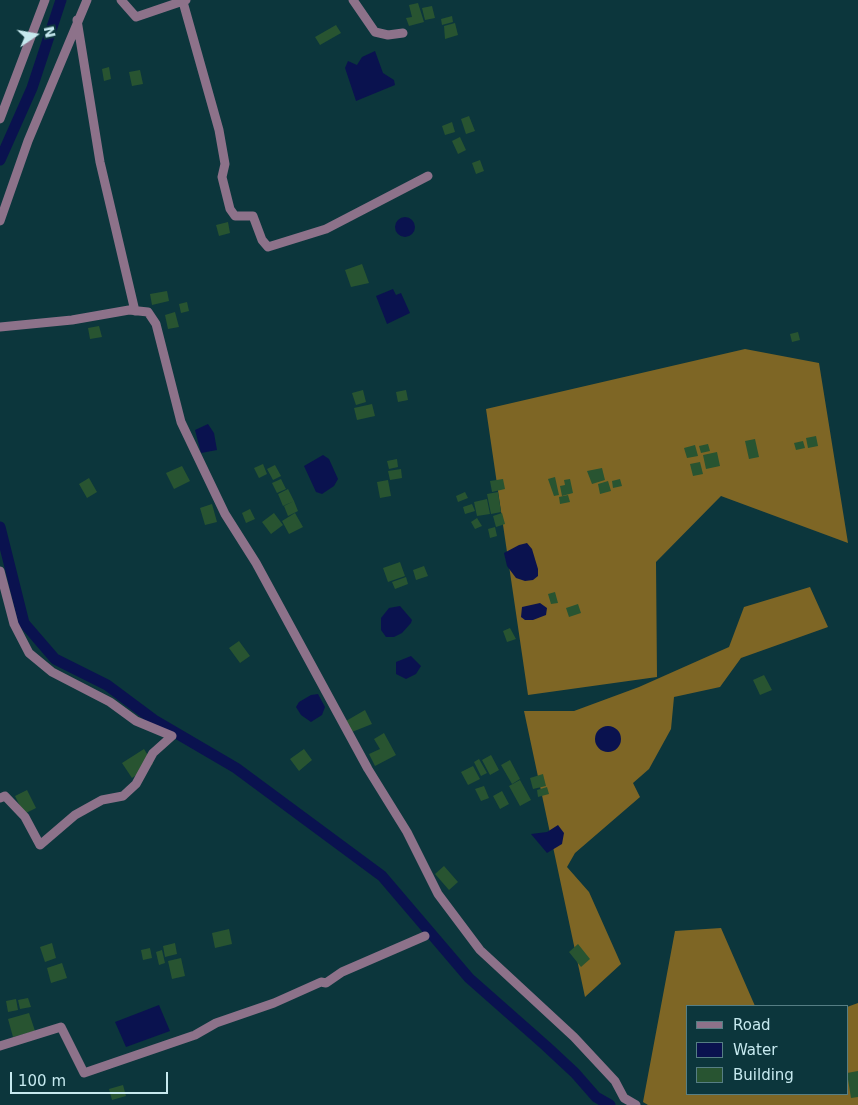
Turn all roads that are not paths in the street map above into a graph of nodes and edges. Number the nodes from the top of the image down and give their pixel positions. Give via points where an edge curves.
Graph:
1 (45, 0) edge
2 (87, 0) edge
3 (122, 0) edge
4 (353, 0) edge
5 (185, 1) edge
6 (77, 20) junction
7 (403, 33) dead end
8 (0, 119) edge
9 (428, 176) dead end
10 (0, 221) edge
11 (135, 310) junction
12 (0, 327) edge
13 (0, 571) edge
14 (0, 798) edge
15 (424, 936) dead end
16 (0, 1046) edge
17 (636, 1105) edge

1 - 8 street
2 - 6 street
3 - 5 street via 136,16
4 - 7 street via 375,32 388,35
5 - 9 street via 219,130 225,164 222,177 230,209 235,216 253,216 268,247 326,229
6 - 10 street
6 - 11 street via 100,162
11 - 12 street
11 - 17 street via 148,312 156,324 181,422 225,514 296,632 438,894 480,950 574,1037 615,1081 624,1098
13 - 14 street via 14,624 29,653 52,672 110,702 136,721 172,736 154,752 136,784 123,796 102,800 40,845 25,817 5,796
15 - 16 street via 342,972 326,983 321,982 216,1023 195,1035 84,1073 61,1027

